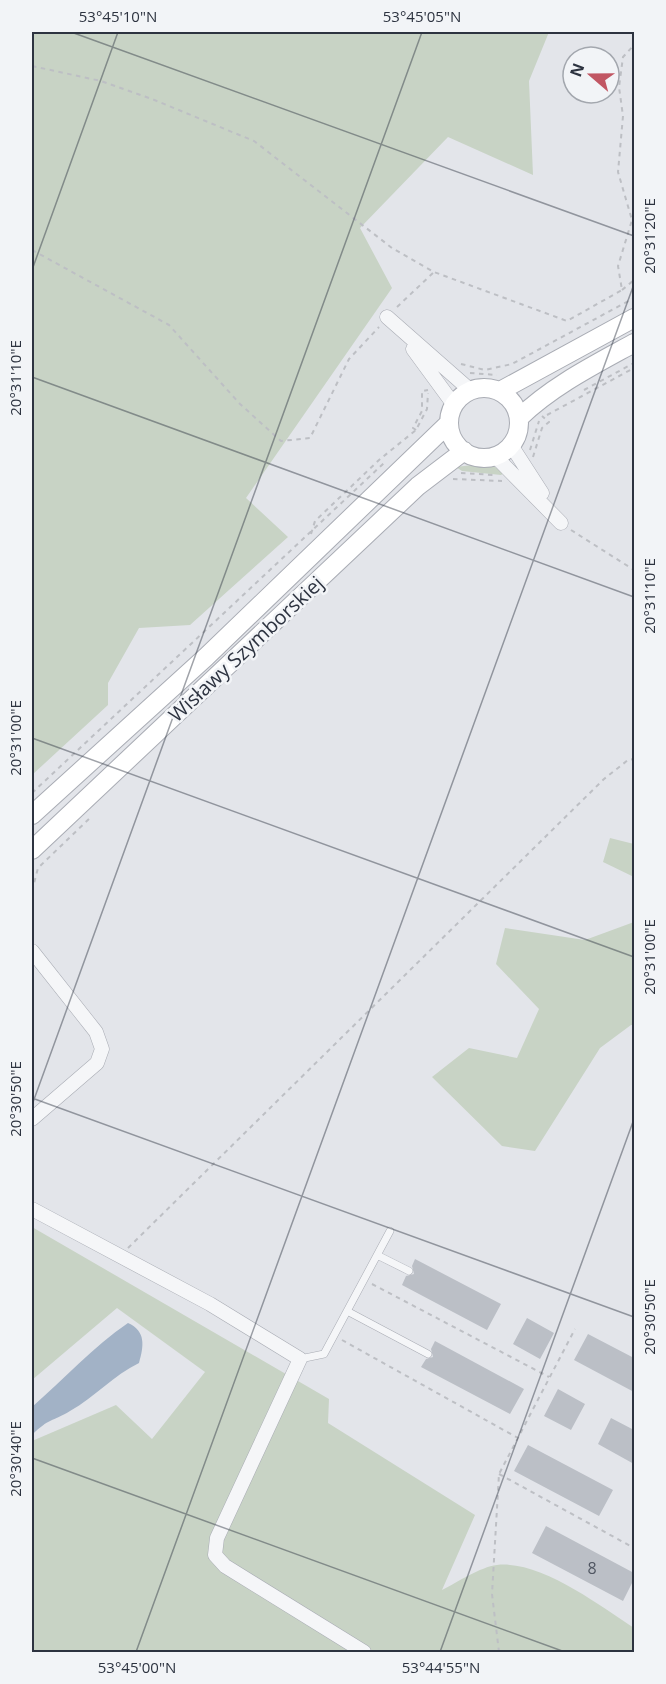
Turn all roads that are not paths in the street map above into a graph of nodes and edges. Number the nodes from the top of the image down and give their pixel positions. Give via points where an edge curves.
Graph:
1 (634, 318) edge
2 (634, 343) edge
3 (470, 390) junction
4 (500, 392) junction
5 (451, 414) junction
6 (519, 418) junction
7 (511, 445) junction
8 (464, 451) junction
9 (495, 456) junction
10 (32, 814) edge
11 (32, 850) edge
12 (33, 951) edge
13 (32, 1119) edge
14 (32, 1209) edge
15 (390, 1231) dead end
16 (377, 1255) junction
17 (409, 1272) dead end
18 (347, 1311) junction
19 (428, 1354) dead end
20 (300, 1359) junction
21 (364, 1653) edge

1 - 4 main road
2 - 6 main road via 566,381
3 - 4 main road via 490,388
3 - 5 main road
3 - 5 street via 387,317
4 - 6 main road via 515,406
5 - 8 main road via 453,439
5 - 10 main road, Wisławy Szymborskiej via 207,657
6 - 7 main road
7 - 9 main road
7 - 9 street via 561,523
8 - 9 main road via 473,456
8 - 11 main road, Wisławy Szymborskiej via 418,486
12 - 13 street via 96,1032 102,1049 97,1063
14 - 20 street via 210,1304
15 - 16 lane
16 - 17 lane
16 - 18 lane
18 - 19 lane
18 - 20 lane via 324,1354
20 - 21 street via 217,1538 215,1554 225,1566

